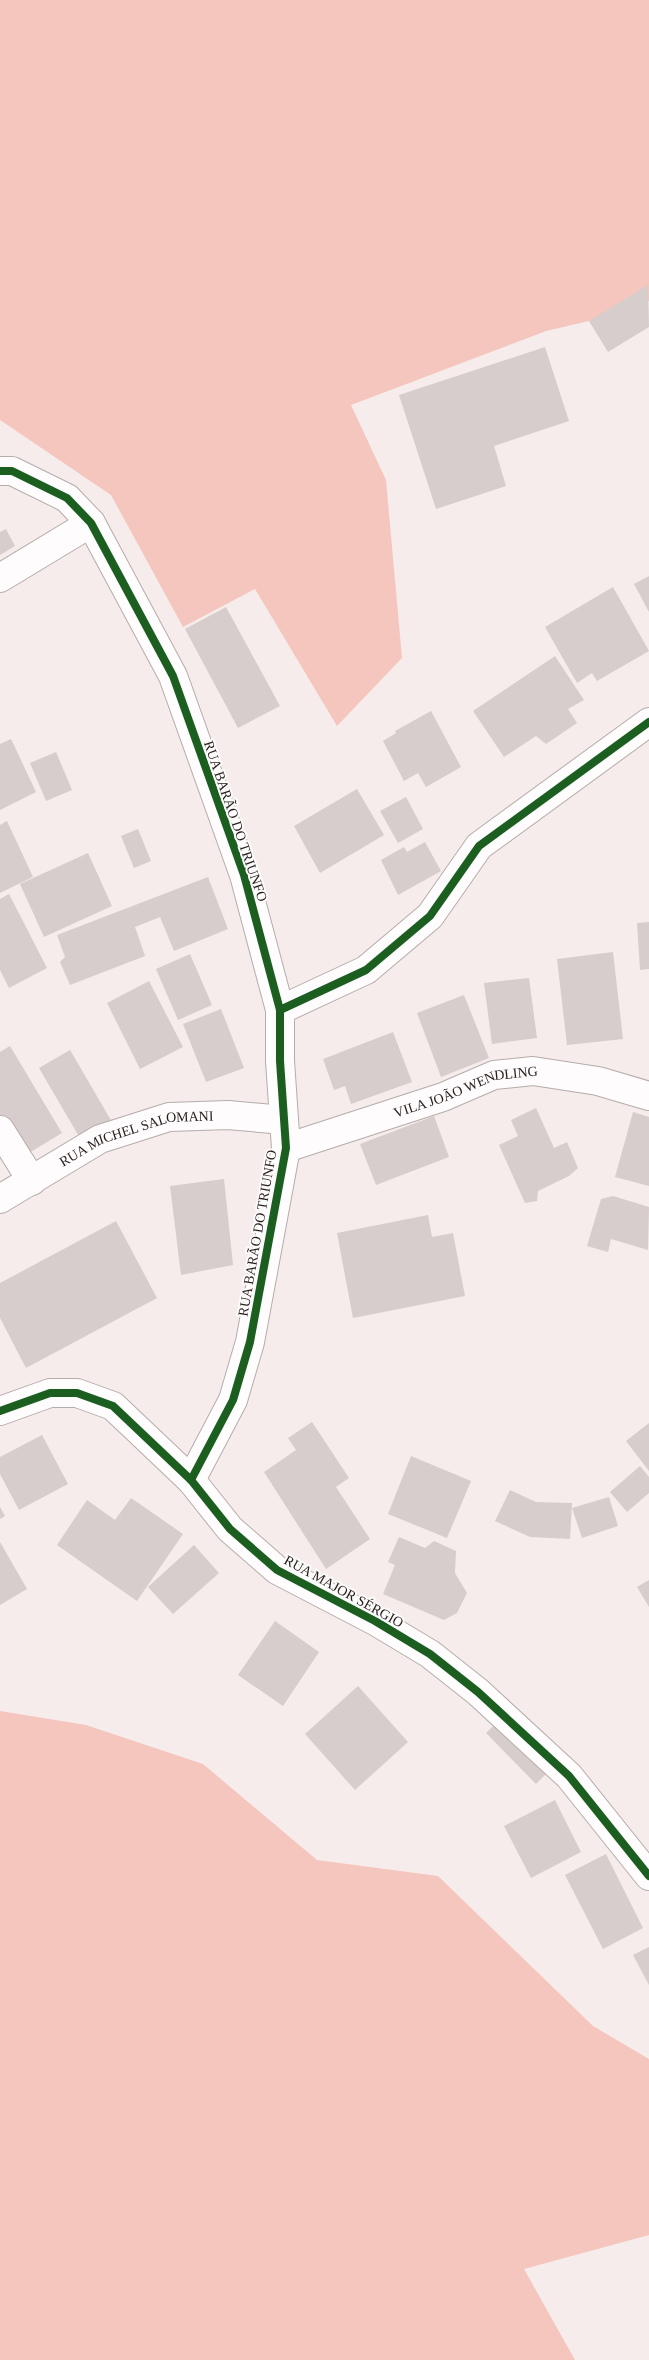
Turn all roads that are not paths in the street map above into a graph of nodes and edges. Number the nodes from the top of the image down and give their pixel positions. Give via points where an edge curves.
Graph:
1 (0, 471) edge
2 (91, 523) junction
3 (0, 578) edge
4 (649, 722) edge
5 (280, 1010) junction
6 (649, 1096) edge
7 (284, 1120) junction
8 (0, 1130) edge
9 (286, 1148) junction
10 (32, 1181) junction
11 (0, 1199) edge
12 (0, 1411) edge
13 (191, 1480) junction
14 (649, 1876) edge

1 - 2 street, RUA BARÃO DO TRIUNFO via 12,471 67,498
2 - 3 street
2 - 5 street, RUA BARÃO DO TRIUNFO via 172,676 244,875
4 - 5 street via 479,846 430,916 366,970
5 - 7 street, RUA BARÃO DO TRIUNFO
6 - 9 street, VILA JOÃO WENDLING via 598,1081 533,1071 494,1075 443,1097
7 - 9 street, RUA BARÃO DO TRIUNFO
7 - 10 street, RUA MICHEL SALOMANI via 228,1115 169,1117 100,1139
8 - 10 street
9 - 13 street, RUA BARÃO DO TRIUNFO via 250,1342 233,1400
10 - 11 street, RUA MICHEL SALOMANI
12 - 13 street, RUA MAJOR SÉRGIO via 50,1393 77,1393 113,1406
13 - 14 street, RUA MAJOR SÉRGIO via 230,1529 277,1570 430,1654 478,1692 569,1776

